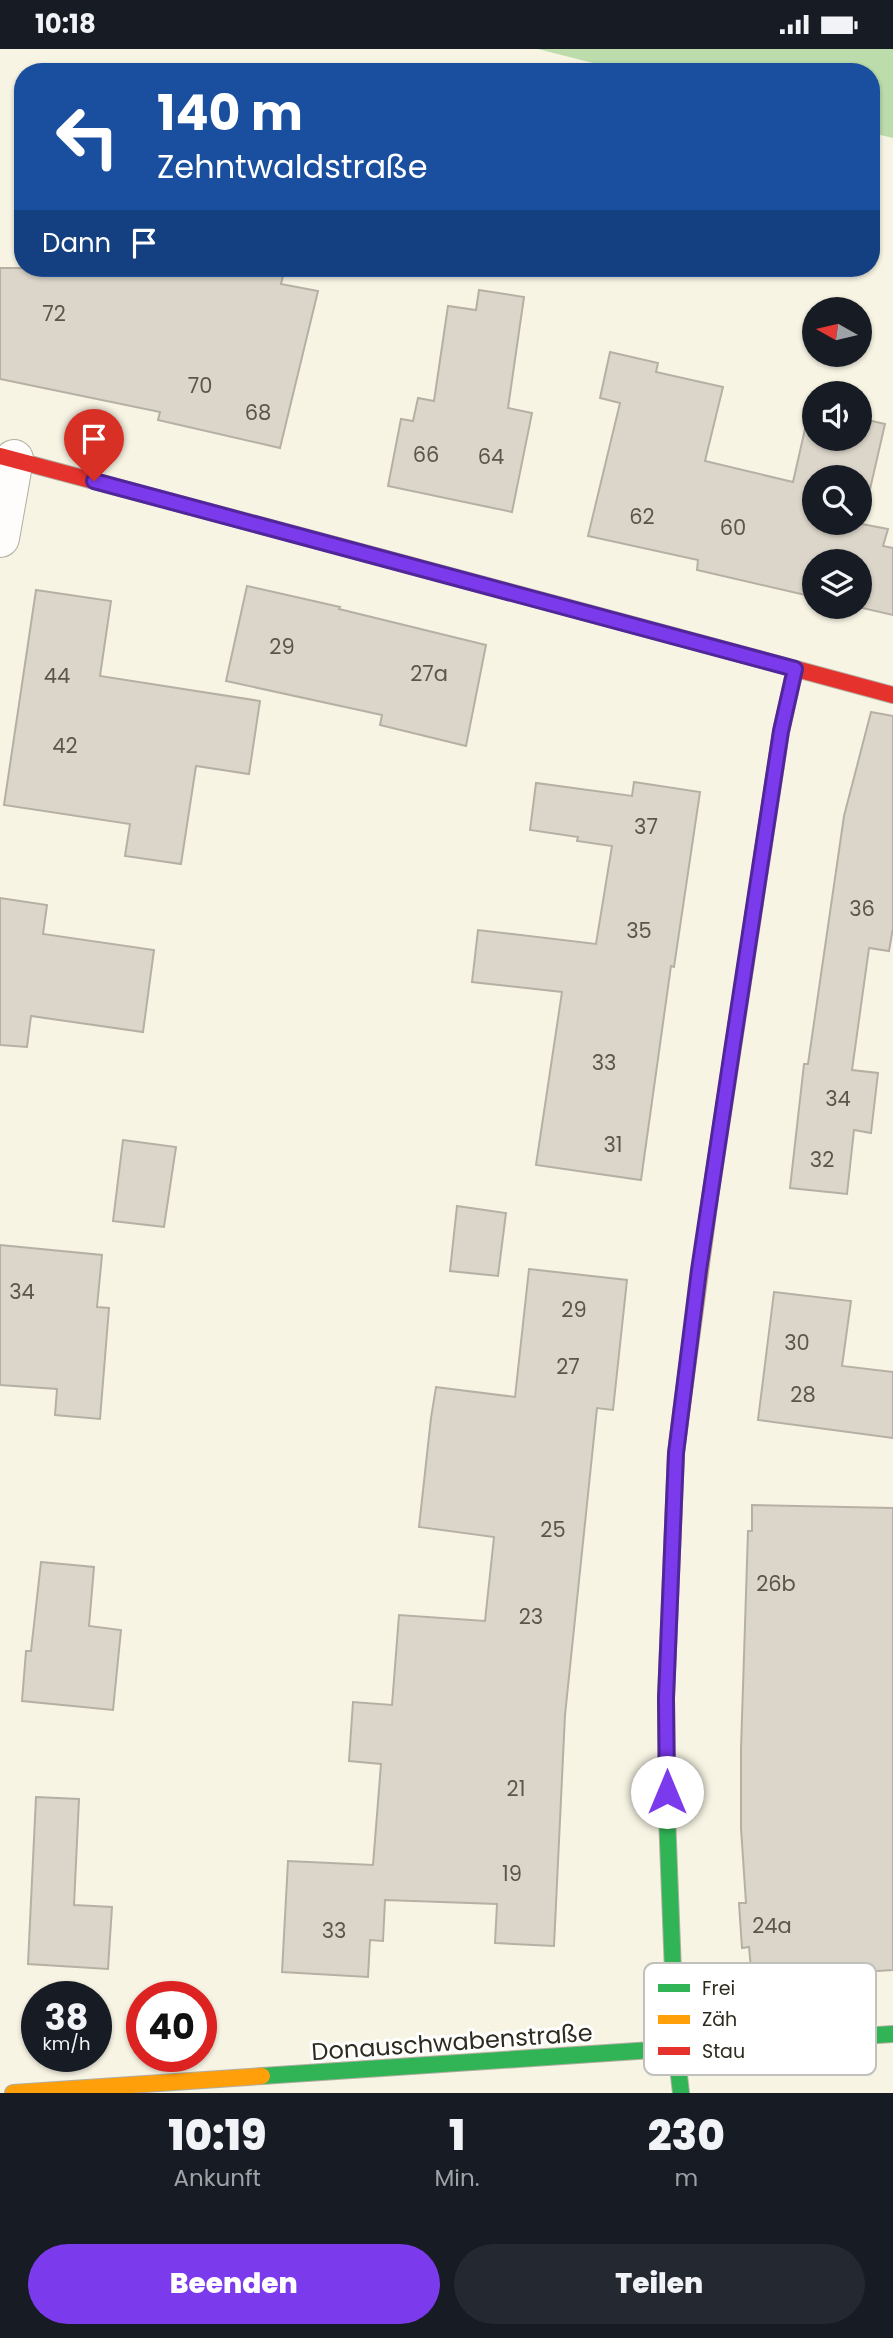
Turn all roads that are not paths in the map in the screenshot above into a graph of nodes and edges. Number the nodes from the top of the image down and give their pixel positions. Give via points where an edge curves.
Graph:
1 (7, 458) edge
2 (0, 538) edge
3 (795, 669) junction
4 (893, 695) edge
5 (673, 1963) edge
6 (644, 2052) edge
7 (679, 2075) edge
8 (13, 2093) edge
9 (681, 2093) edge

1 - 2 street
1 - 3 street
3 - 4 street
3 - 5 street via 781,731 732,1051 676,1453 666,1698
6 - 8 street, Donauschwabenstraße
7 - 9 street

